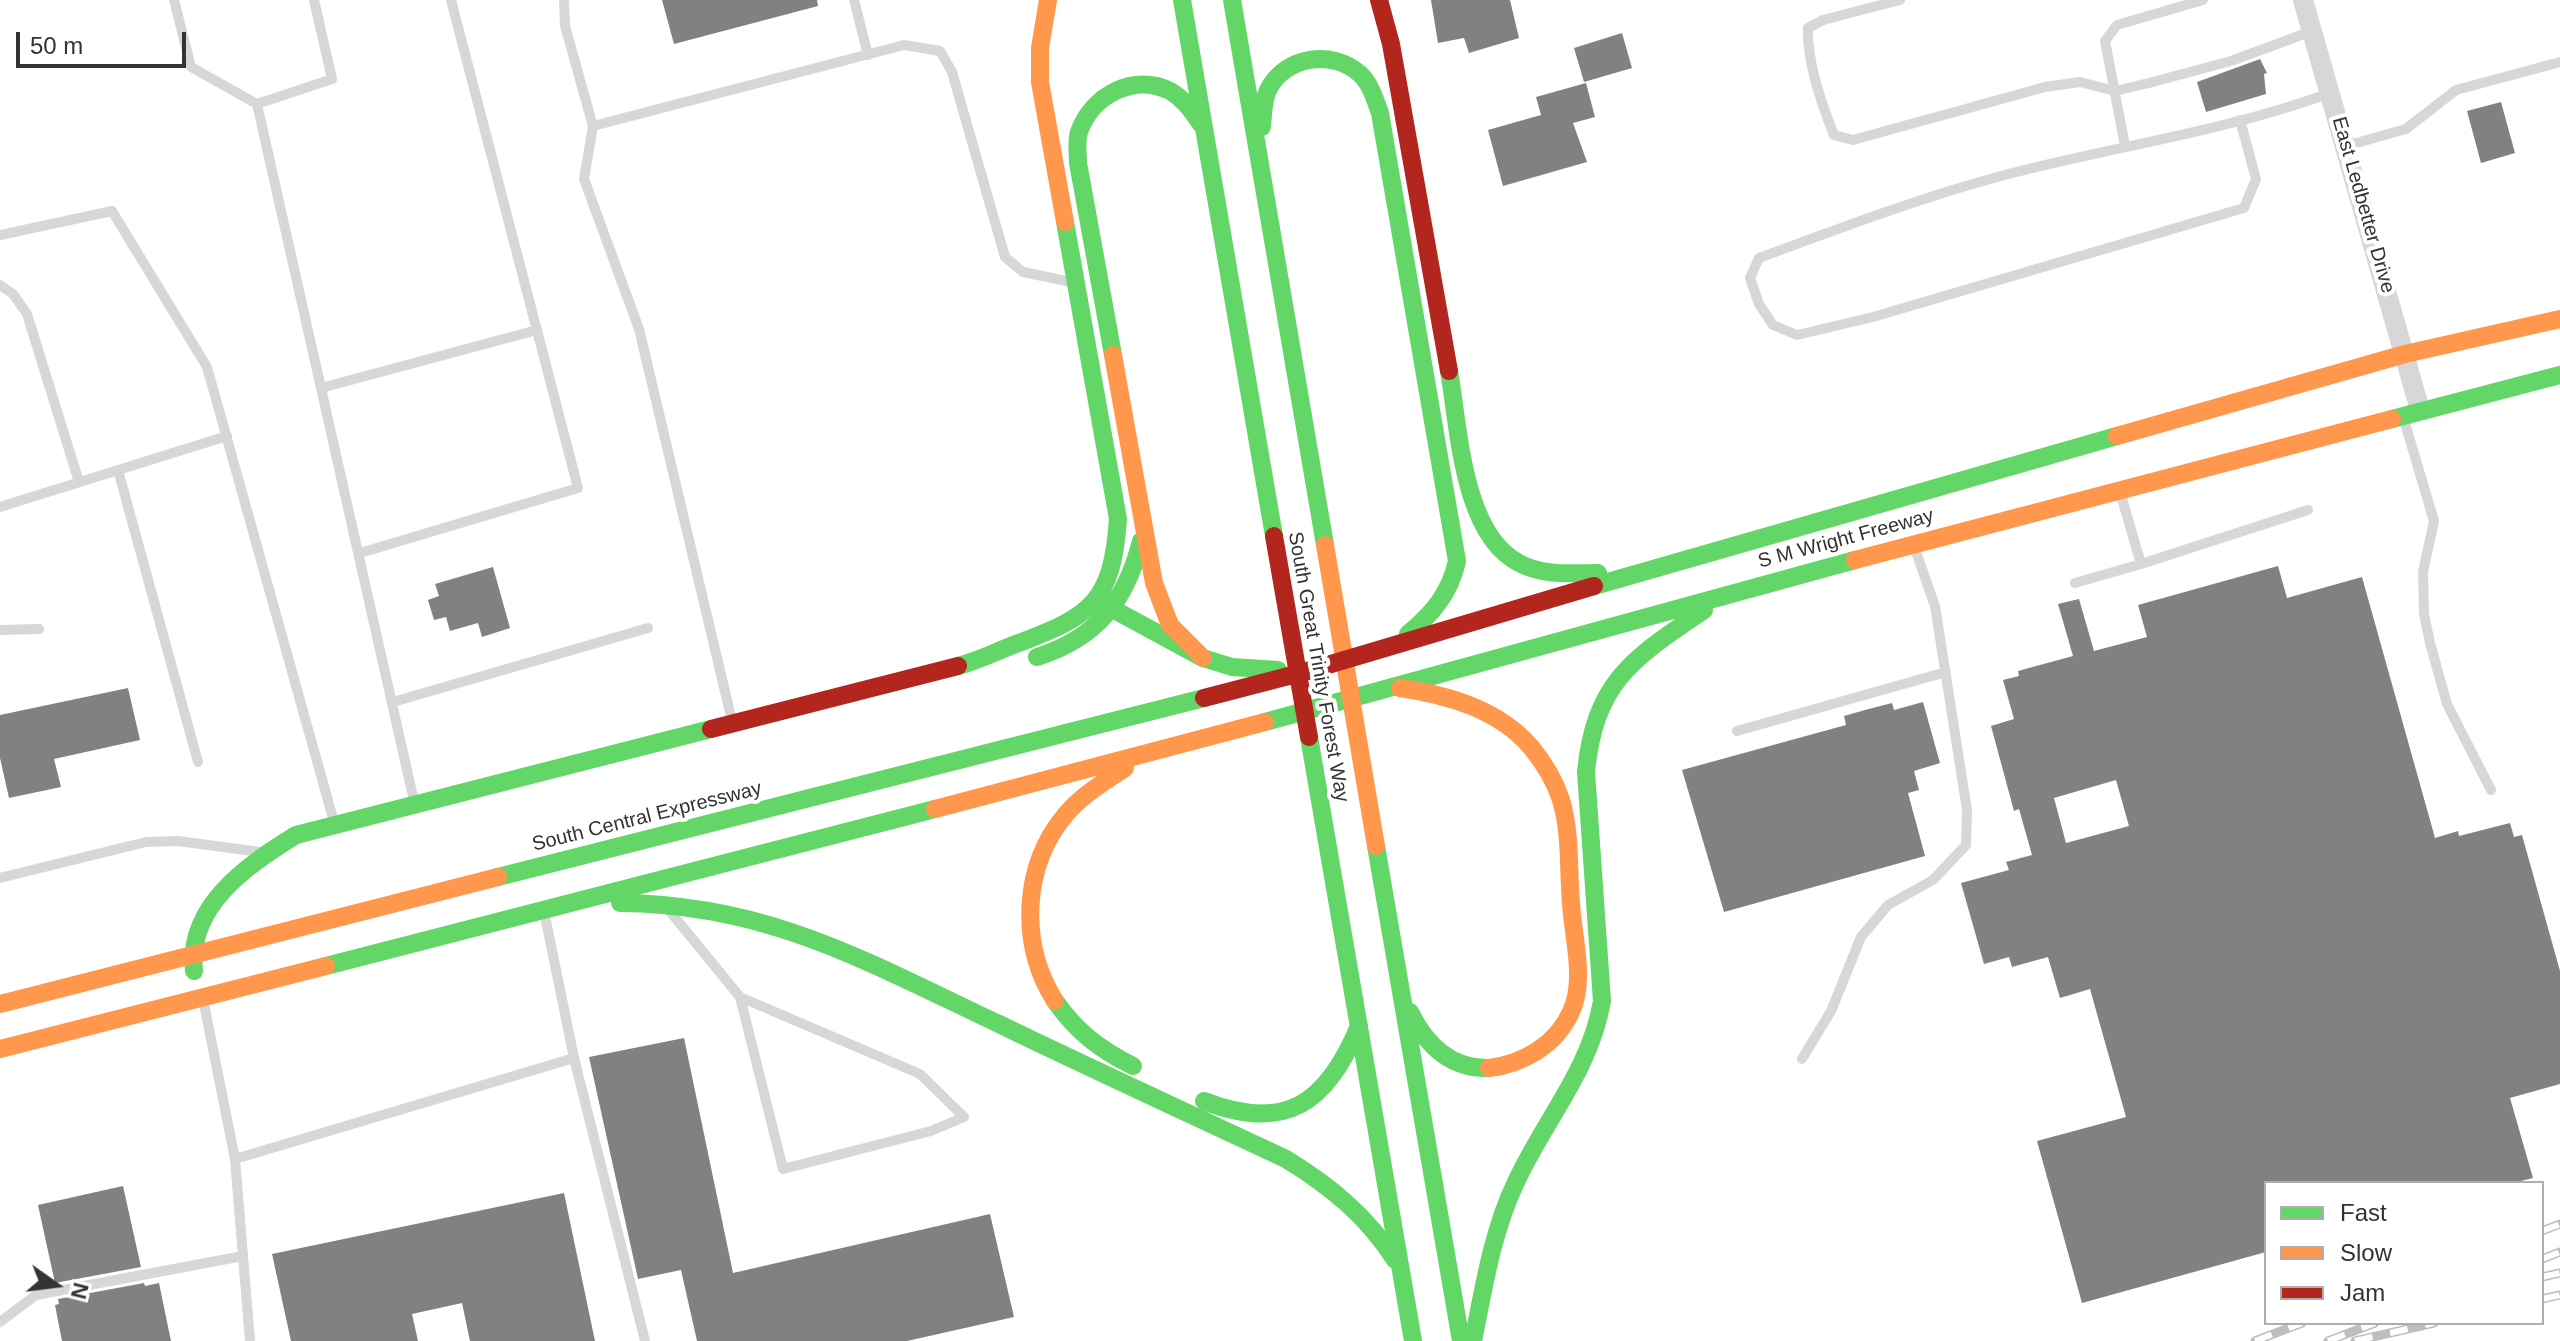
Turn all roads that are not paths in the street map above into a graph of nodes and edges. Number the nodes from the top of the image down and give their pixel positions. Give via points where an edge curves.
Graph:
1 (174, 0) edge
2 (314, 0) edge
3 (451, 0) edge
4 (564, 0) edge
5 (854, 0) edge
6 (1048, 0) edge
7 (1182, 0) edge
8 (1232, 0) edge
9 (1379, 0) edge
10 (1900, 0) edge
11 (2203, 0) edge
12 (2303, 0) edge
13 (2312, 31) junction
14 (868, 55) junction
15 (2560, 62) edge
16 (2115, 91) junction
17 (2330, 93) junction
18 (257, 104) junction
19 (2240, 120) junction
20 (593, 126) junction
21 (1206, 130) junction
22 (2125, 146) junction
23 (2346, 146) junction
24 (1258, 157) junction
25 (0, 235) edge
26 (1076, 283) junction
27 (0, 285) edge
28 (2560, 319) edge
29 (537, 330) junction
30 (2405, 354) junction
31 (2560, 375) edge
32 (321, 388) junction
33 (2411, 412) junction
34 (227, 436) junction
35 (118, 470) junction
36 (79, 482) junction
37 (2119, 489) junction
38 (0, 507) edge
39 (2308, 510) dead end
40 (1143, 535) junction
41 (1913, 544) junction
42 (360, 553) junction
43 (2141, 564) junction
44 (1640, 573) junction
45 (2075, 583) dead end
46 (1733, 592) junction
47 (1105, 605) junction
48 (648, 628) dead end
49 (39, 629) dead end
50 (0, 630) edge
51 (1399, 642) junction
52 (1203, 658) junction
53 (1304, 672) junction
54 (1946, 672) junction
55 (1386, 687) junction
56 (393, 702) junction
57 (733, 723) junction
58 (1737, 731) dead end
59 (1147, 755) junction
60 (198, 762) dead end
61 (2491, 790) dead end
62 (415, 803) junction
63 (335, 824) junction
64 (266, 853) junction
65 (0, 878) edge
66 (661, 901) junction
67 (547, 909) junction
68 (190, 957) junction
69 (740, 997) junction
70 (203, 999) junction
71 (1404, 1003) junction
72 (0, 1004) edge
73 (1359, 1024) junction
74 (0, 1049) edge
75 (574, 1058) junction
76 (1802, 1059) dead end
77 (235, 1159) junction
78 (243, 1256) junction
79 (1400, 1269) junction
80 (0, 1322) edge
81 (250, 1341) edge
82 (645, 1341) edge
83 (1413, 1341) edge
84 (1461, 1341) edge
85 (1473, 1341) edge

1 - 18 lane via 191,67
2 - 18 lane via 332,79
3 - 29 lane
4 - 20 lane via 565,26
5 - 14 lane
6 - 26 main road via 1040,82
7 - 21 main road, South Great Trinity Forest Way
8 - 24 main road, South Great Trinity Forest Way
9 - 44 main road via 1472,500 1482,526 1498,548 1523,567 1544,574
10 - 16 lane via 1808,28 1807,41 1834,135 1853,140 2045,87 2080,82
11 - 16 lane via 2117,25 2105,41
12 - 13 street, East Ledbetter Drive
13 - 16 lane via 2231,61
13 - 17 street, East Ledbetter Drive
14 - 20 lane
14 - 26 lane via 904,45 940,51 952,72 1005,257 1023,272
15 - 23 lane via 2456,90 2406,129
16 - 22 lane
17 - 19 lane
17 - 23 street, East Ledbetter Drive
18 - 32 lane
19 - 22 lane
19 - 22 lane via 2256,179 2244,208 1797,335 1773,325 1759,304 1750,278 1759,258 2000,176
20 - 57 lane via 584,179 639,329
21 - 40 main road via 1172,92 1132,85 1100,99 1078,135 1078,163
21 - 73 main road, South Great Trinity Forest Way
23 - 30 street, East Ledbetter Drive
24 - 51 main road via 1267,93 1287,68 1303,60 1332,60 1359,74 1372,92 1380,113 1457,561 1454,579 1435,611
24 - 71 main road, South Great Trinity Forest Way
25 - 34 lane via 112,211 207,367
26 - 47 main road via 1118,519
27 - 36 lane via 27,314
28 - 30 main road, S M Wright Freeway
29 - 32 lane
29 - 42 lane via 578,488
30 - 33 street, East Ledbetter Drive
30 - 44 main road, S M Wright Freeway
31 - 33 main road, S M Wright Freeway
32 - 42 lane
33 - 37 main road, S M Wright Freeway
33 - 61 lane via 2434,521 2423,572 2430,643 2447,704
34 - 35 lane
34 - 63 lane
35 - 36 lane
35 - 60 lane
36 - 38 lane
37 - 41 main road, S M Wright Freeway
37 - 43 lane
39 - 43 lane
40 - 47 main road via 1135,575
40 - 52 main road via 1170,625
41 - 46 main road, S M Wright Freeway
41 - 54 lane via 1935,606
42 - 56 lane
43 - 45 lane
44 - 51 main road, S M Wright Freeway
46 - 55 main road, S M Wright Freeway
46 - 85 main road via 1636,656 1610,687 1595,718 1586,772 1600,1022 1589,1062 1514,1184 1491,1254
47 - 52 main road
47 - 57 main road via 1051,633 1002,646 968,664
48 - 56 lane
49 - 50 lane
51 - 53 main road, S M Wright Freeway
52 - 53 main road via 1232,667
53 - 68 main road, South Central Expressway
54 - 58 lane
54 - 76 lane via 1967,810 1966,845 1933,880 1888,905 1861,937 1831,1011
55 - 59 main road, S M Wright Freeway
55 - 71 main road via 1432,692 1486,710 1527,743 1542,763 1563,814 1577,973 1571,1012 1559,1032 1525,1062 1506,1067 1484,1069 1449,1058 1428,1043
56 - 62 lane
57 - 62 main road
59 - 67 main road
59 - 73 main road via 1063,816 1044,847 1028,913 1035,957 1053,1002 1097,1048 1217,1108 1243,1115 1292,1112 1312,1101 1344,1064
62 - 63 main road
63 - 64 main road via 296,835
64 - 65 lane via 146,842
64 - 68 main road via 206,911
66 - 67 main road
66 - 69 lane
66 - 79 main road via 708,905 810,936 1286,1159 1358,1210
67 - 70 main road
67 - 75 lane
68 - 70 main road
68 - 72 main road, South Central Expressway
69 - 69 lane via 783,1169 931,1131 964,1117 920,1074
70 - 74 main road
70 - 77 lane
71 - 84 main road, South Great Trinity Forest Way
73 - 79 main road, South Great Trinity Forest Way
75 - 77 lane
75 - 82 lane
77 - 78 lane
78 - 80 lane via 36,1295
78 - 81 lane
79 - 83 main road, South Great Trinity Forest Way

